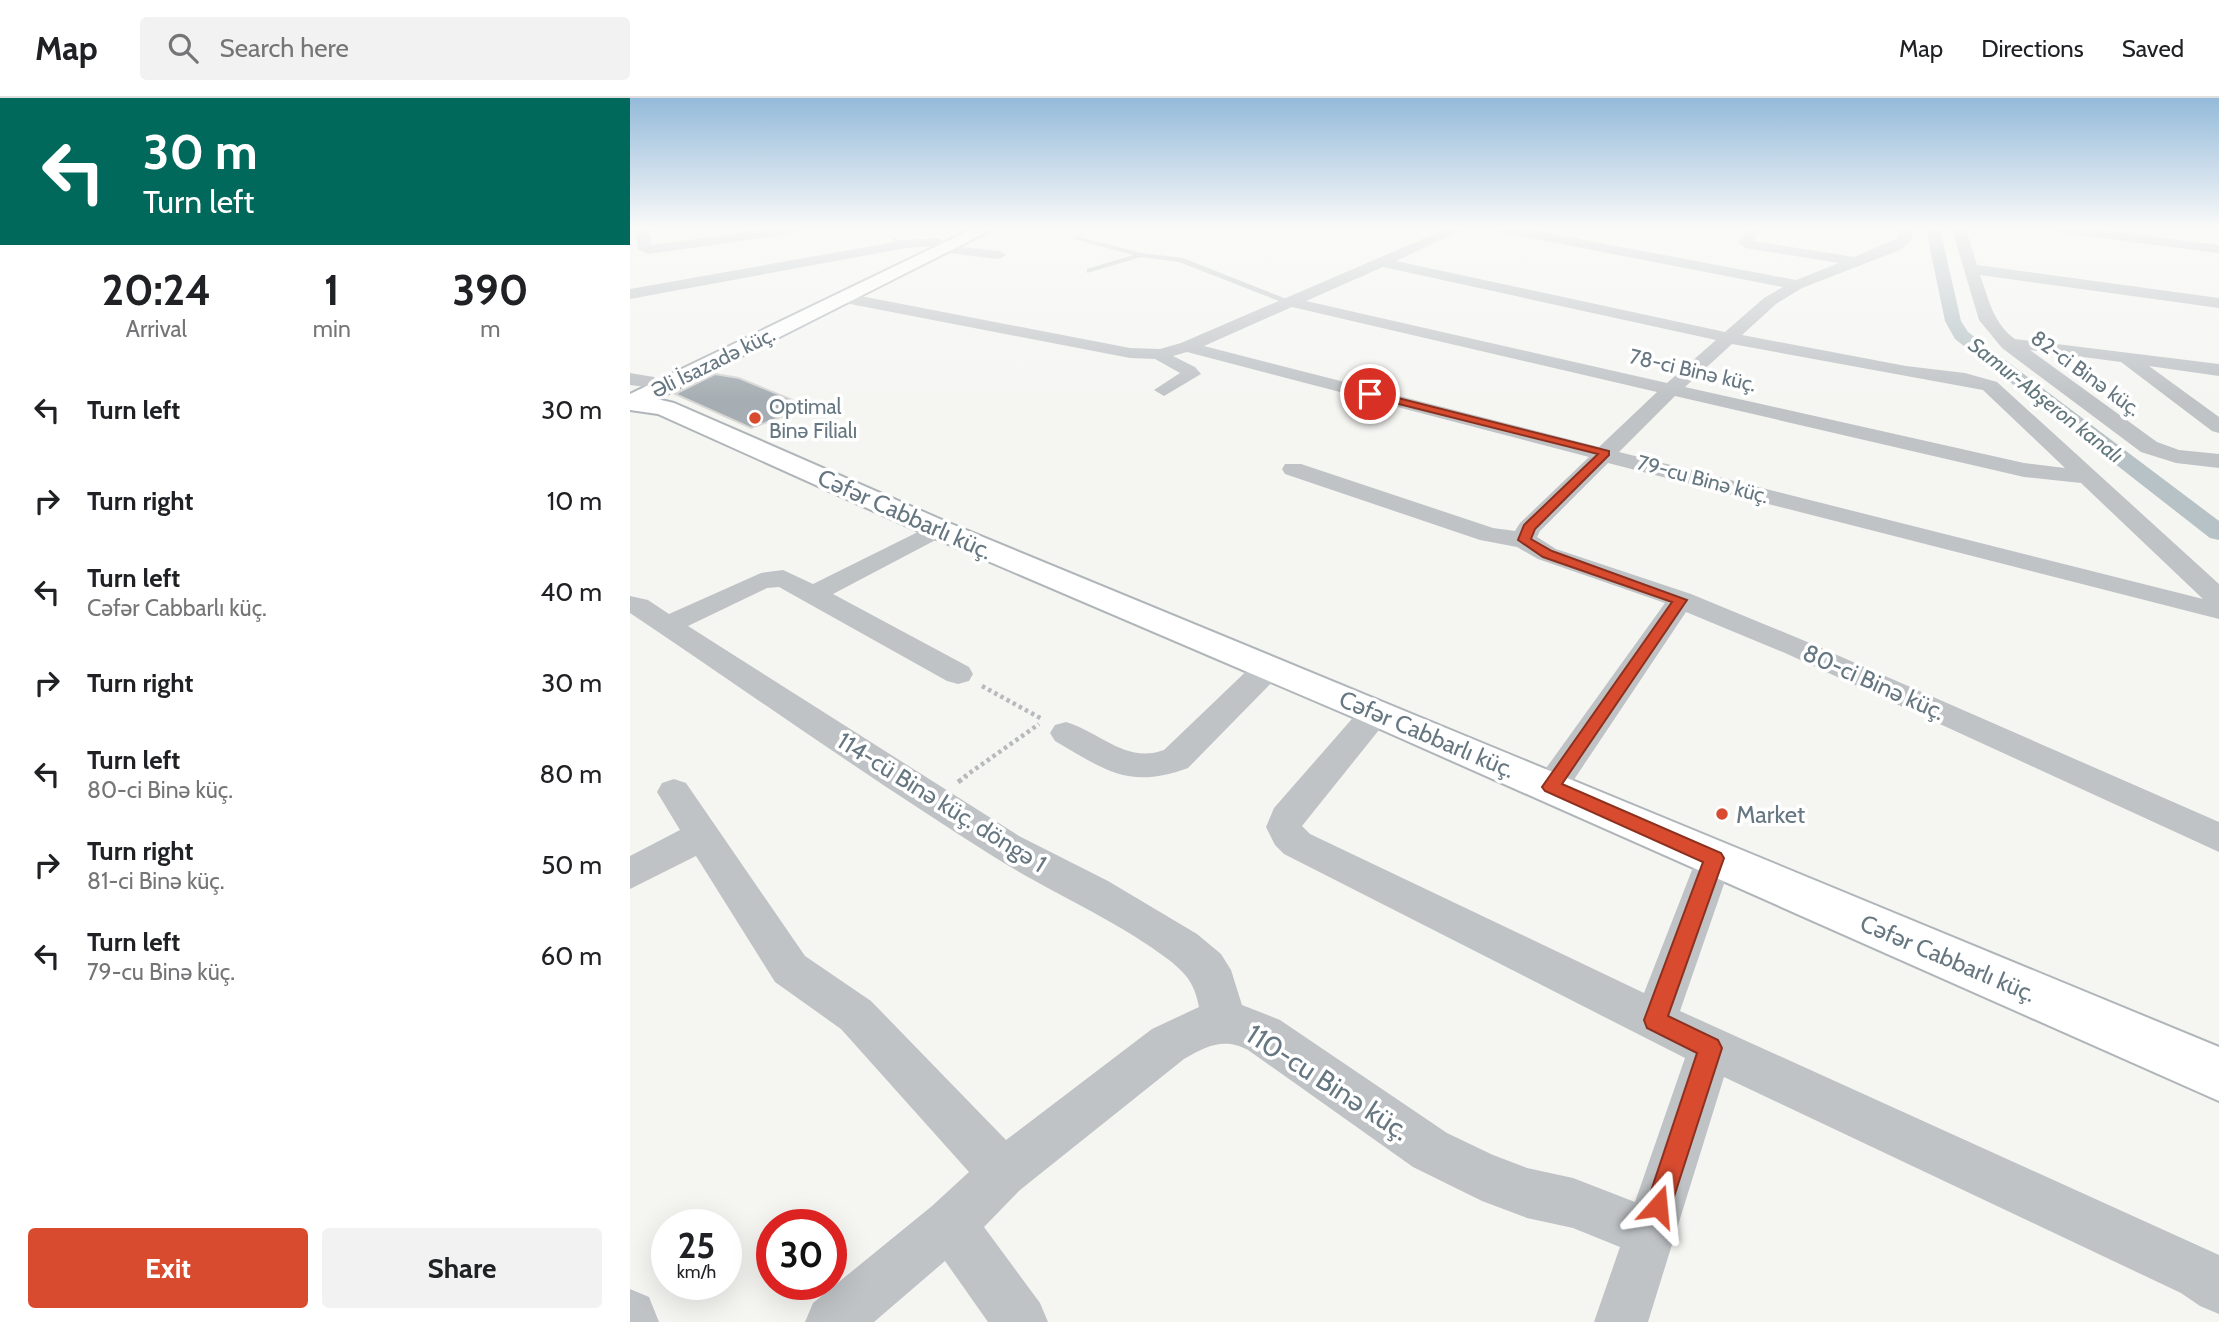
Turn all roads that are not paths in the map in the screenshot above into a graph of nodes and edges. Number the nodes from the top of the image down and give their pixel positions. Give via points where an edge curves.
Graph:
1 (670, 286) edge
2 (857, 286) edge
3 (867, 286) edge
4 (1248, 286) edge
5 (1326, 286) edge
6 (1491, 286) edge
7 (1795, 286) edge
8 (1977, 286) edge
9 (2093, 286) edge
10 (630, 294) edge
11 (845, 298) junction
12 (1290, 302) junction
13 (2219, 303) edge
14 (1729, 338) junction
15 (2008, 344) junction
16 (1188, 347) junction
17 (1160, 354) junction
18 (2125, 356) junction
19 (1972, 363) dead end
20 (2219, 370) edge
21 (1980, 382) junction
22 (1672, 388) junction
23 (1164, 390) dead end
24 (634, 393) edge
25 (2219, 426) edge
26 (1605, 453) junction
27 (2219, 461) edge
28 (1293, 469) dead end
29 (2086, 477) junction
30 (938, 529) junction
31 (1524, 540) junction
32 (814, 594) junction
33 (2219, 599) edge
34 (1681, 600) junction
35 (630, 604) edge
36 (2219, 611) edge
37 (665, 626) junction
38 (1269, 667) junction
39 (970, 680) road end
40 (1376, 712) junction
41 (1066, 733) dead end
42 (1551, 787) junction
43 (674, 792) dead end
44 (701, 836) junction
45 (2219, 838) edge
46 (1714, 858) junction
47 (630, 874) edge
48 (1655, 1020) junction
49 (1224, 1022) junction
50 (1710, 1048) junction
51 (2219, 1074) edge
52 (1003, 1173) junction
53 (950, 1224) junction
54 (1650, 1233) junction
55 (2219, 1287) edge
56 (630, 1317) edge
57 (632, 1322) edge
58 (832, 1322) edge
59 (1021, 1322) edge
60 (1621, 1322) edge

1 - 10 street
2 - 24 street, Əli İsazadə küç.
3 - 11 street, Əli İsazadə küç.
4 - 12 lane
5 - 12 street
6 - 14 street
7 - 14 street via 1770,301
8 - 15 street, 82-ci Binə küç. via 1987,320
9 - 13 street
11 - 17 street via 1129,353
11 - 24 street, Əli İsazadə küç.
12 - 16 street
12 - 22 street, 78-ci Binə küç.
14 - 21 street
14 - 22 street
15 - 18 street
15 - 27 street, 82-ci Binə küç. via 2149,447 2176,456
16 - 17 street
16 - 26 street, 79-cu Binə küç.
17 - 23 street via 1192,374
18 - 20 street
18 - 25 street
19 - 21 street via 1980,371
21 - 29 street via 1996,389
22 - 26 street
22 - 29 street, 78-ci Binə küç. via 2024,471
24 - 30 street, Cəfər Cabbarlı küç.
26 - 31 street via 1529,528
26 - 36 street, 79-cu Binə küç.
28 - 31 street via 1489,535
29 - 33 street
30 - 32 street
30 - 38 street, Cəfər Cabbarlı küç.
31 - 34 street, 80-ci Binə küç. via 1547,554
32 - 37 street via 772,577
32 - 39 street
34 - 42 street
34 - 45 street, 80-ci Binə küç.
35 - 37 street, 114-cü Binə küç. döngə 1
37 - 49 street, 114-cü Binə küç. döngə 1 via 1006,846 1094,892 1183,947 1216,983
38 - 40 street, Cəfər Cabbarlı küç.
38 - 41 street via 1176,759 1159,767 1133,768
40 - 42 street, Cəfər Cabbarlı küç.
40 - 48 street via 1287,818 1284,827 1288,835 1297,844
42 - 46 street, Cəfər Cabbarlı küç.
43 - 44 street
44 - 47 street
44 - 52 street via 790,969 856,1015
46 - 48 street
46 - 51 street, Cəfər Cabbarlı küç.
48 - 50 street
49 - 52 street, 110-cu Binə küç. via 1197,1027 1168,1044
49 - 54 street, 110-cu Binə küç. via 1242,1023 1264,1035 1430,1150 1482,1176 1573,1203
50 - 54 street
50 - 55 street via 2200,1274
52 - 53 street, 110-cu Binə küç.
53 - 58 street, 110-cu Binə küç.
53 - 59 street
54 - 60 street
56 - 57 street

